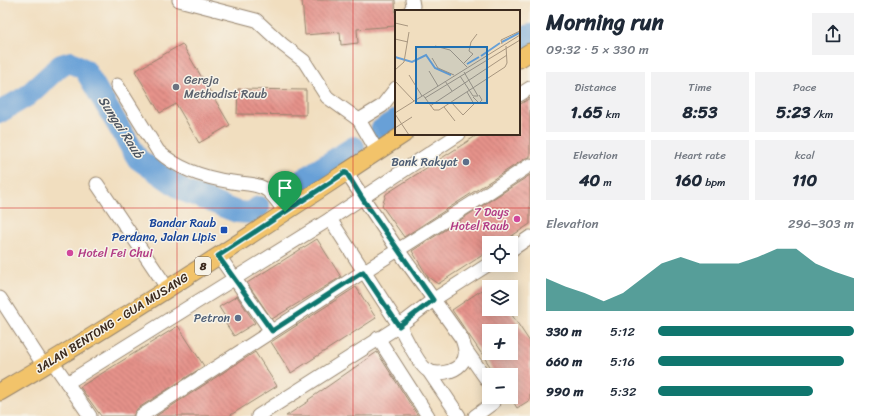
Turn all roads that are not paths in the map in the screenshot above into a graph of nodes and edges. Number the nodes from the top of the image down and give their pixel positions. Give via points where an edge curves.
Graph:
1 (179, 0) edge
2 (412, 0) edge
3 (411, 10) edge
4 (530, 52) edge
5 (520, 58) edge
6 (117, 85) dead end
7 (530, 88) edge
8 (395, 89) edge
9 (520, 94) edge
10 (359, 120) junction
11 (402, 135) edge
12 (457, 135) edge
13 (377, 151) junction
14 (530, 165) edge
15 (346, 172) junction
16 (98, 184) dead end
17 (362, 198) junction
18 (285, 212) junction
19 (330, 219) junction
20 (530, 237) edge
21 (518, 245) edge
22 (398, 250) junction
23 (218, 256) junction
24 (482, 268) edge
25 (363, 272) junction
26 (234, 279) junction
27 (168, 289) junction
28 (0, 298) edge
29 (433, 300) junction
30 (399, 326) junction
31 (272, 331) junction
32 (378, 338) junction
33 (465, 349) junction
34 (48, 364) junction
35 (428, 370) junction
36 (482, 373) edge
37 (66, 383) junction
38 (0, 392) edge
39 (492, 404) edge
40 (90, 416) edge
41 (141, 416) edge
42 (260, 416) edge
43 (428, 416) edge
44 (460, 416) edge
45 (475, 416) edge

1 - 10 street via 256,20 304,61 327,97
2 - 3 street
4 - 5 main road
6 - 18 street via 158,151 167,160 202,176 258,186 267,190
7 - 9 street
8 - 10 street via 382,106
10 - 13 street
11 - 13 main road, JALAN BENTONG - GUA MUSANG / 8
12 - 17 street
13 - 15 main road, JALAN BENTONG - GUA MUSANG / 8
14 - 22 street
15 - 17 street
15 - 18 main road, JALAN BENTONG - GUA MUSANG / 8
16 - 27 street
17 - 19 street
17 - 22 street
18 - 23 main road, JALAN BENTONG - GUA MUSANG / 8
19 - 25 street
19 - 26 street
20 - 21 street
22 - 25 street
22 - 29 street
23 - 26 street
23 - 27 main road, JALAN BENTONG - GUA MUSANG / 8
24 - 29 street
25 - 30 street
25 - 31 street
26 - 31 street
26 - 37 street
27 - 34 main road, JALAN BENTONG - GUA MUSANG / 8
28 - 34 street
29 - 30 street
29 - 33 street via 462,339
30 - 32 street
30 - 35 street
31 - 41 street
32 - 42 street
32 - 43 street
33 - 35 street via 466,357 460,365 440,373
33 - 36 street
34 - 37 street
34 - 38 main road, JALAN BENTONG - GUA MUSANG / 8
35 - 44 street
37 - 40 street
39 - 45 street

